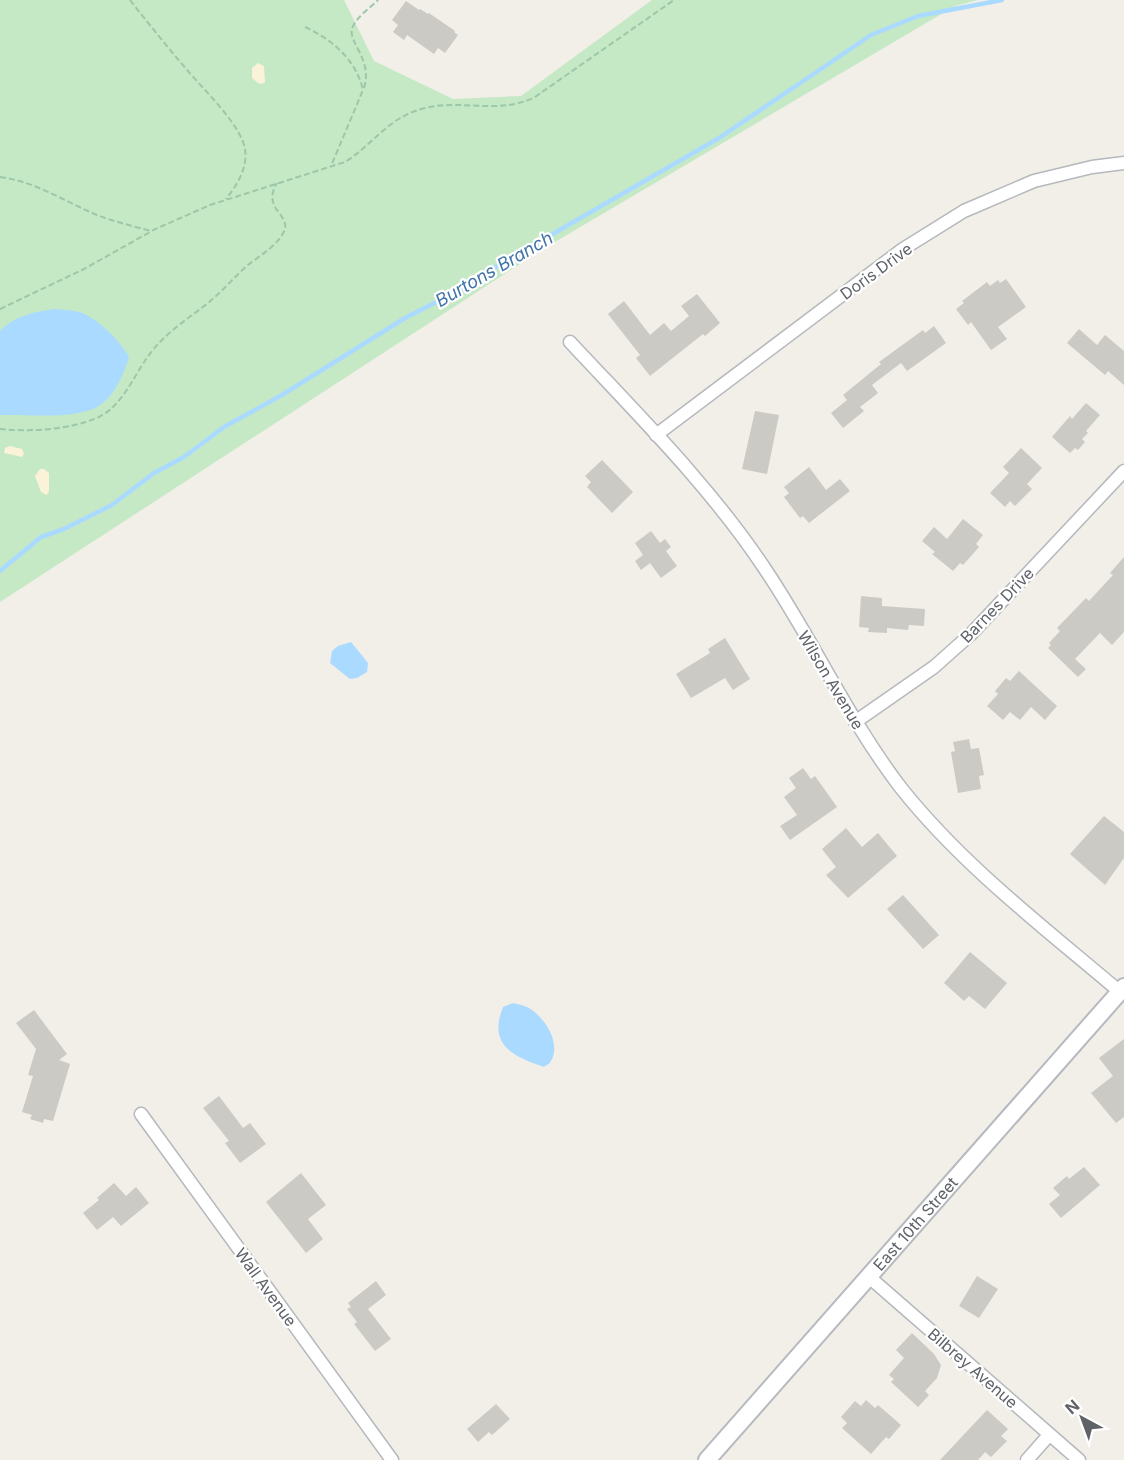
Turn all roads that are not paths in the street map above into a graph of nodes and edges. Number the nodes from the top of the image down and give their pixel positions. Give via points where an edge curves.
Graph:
1 (1124, 163) edge
2 (570, 342) dead end
3 (657, 435) junction
4 (1124, 471) edge
5 (855, 722) junction
6 (1122, 990) edge
7 (141, 1114) dead end
8 (868, 1276) junction
9 (1050, 1435) junction
10 (392, 1460) edge
11 (707, 1460) edge
12 (1027, 1460) edge
13 (1078, 1460) edge

1 - 3 street, Doris Drive via 1034,181 964,212 903,249
2 - 3 street, Wilson Avenue
3 - 5 street, Wilson Avenue via 715,502 765,569
4 - 5 street, Barnes Drive via 971,634 934,668
5 - 6 street, Wilson Avenue via 903,789 986,878
6 - 8 main road, East 10th Street
7 - 10 street, Wall Avenue
8 - 9 street, Bilbrey Avenue
8 - 11 main road, East 10th Street
9 - 12 street
9 - 13 street, Bilbrey Avenue

